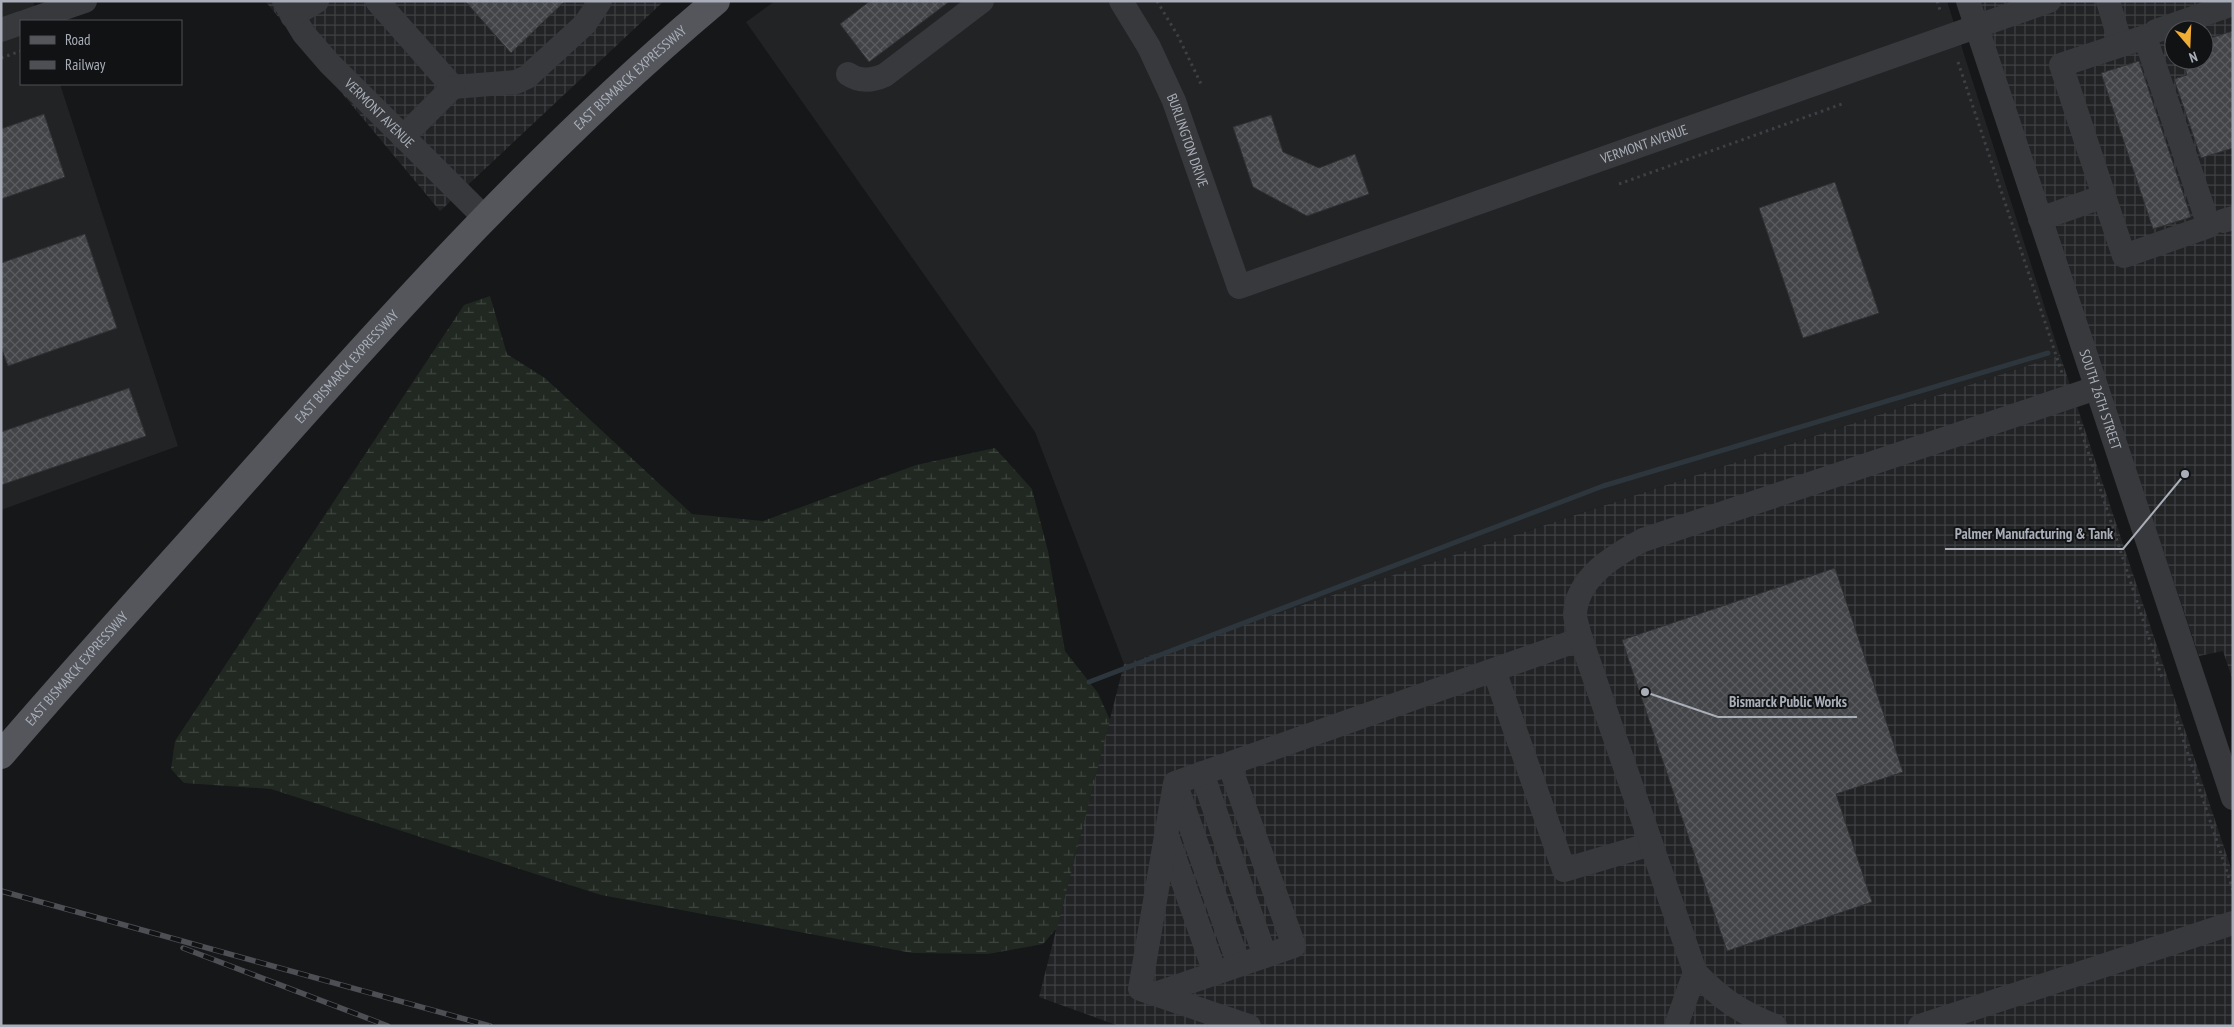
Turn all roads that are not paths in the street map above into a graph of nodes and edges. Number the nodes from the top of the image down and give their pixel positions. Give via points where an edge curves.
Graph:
1 (85, 1) edge
2 (317, 1) edge
3 (377, 1) edge
4 (600, 1) edge
5 (716, 1) edge
6 (982, 1) edge
7 (1121, 1) edge
8 (1968, 1) edge
9 (2048, 1) edge
10 (2108, 1) edge
11 (2232, 3) edge
12 (288, 9) edge
13 (30, 20) edge
14 (20, 23) edge
15 (1976, 26) junction
16 (1, 30) edge
17 (2156, 30) dead end
18 (2122, 45) junction
19 (848, 74) dead end
20 (453, 87) junction
21 (403, 137) junction
22 (2104, 196) junction
23 (484, 217) junction
24 (2040, 219) junction
25 (1239, 287) joint
26 (2096, 388) junction
27 (1581, 639) junction
28 (1494, 670) junction
29 (1, 755) edge
30 (1229, 764) junction
31 (1202, 774) junction
32 (1175, 783) junction
33 (2233, 798) edge
34 (1166, 834) junction
35 (1651, 844) junction
36 (2233, 923) edge
37 (1265, 956) junction
38 (1239, 965) junction
39 (1695, 972) junction
40 (1215, 973) junction
41 (1156, 994) junction
42 (1249, 1026) edge
43 (1676, 1026) edge
44 (1775, 1026) edge
45 (1920, 1026) edge

1 - 13 street
2 - 12 street
3 - 20 street
4 - 20 street via 586,24 527,77 516,82
5 - 23 main road, EAST BISMARCK EXPRESSWAY via 618,88
6 - 19 street via 884,75 859,80
7 - 25 street, BURLINGTON DRIVE via 1167,83
8 - 15 street, SOUTH 26TH STREET
9 - 15 street, VERMONT AVENUE
10 - 18 street
11 - 17 street
12 - 21 street, VERMONT AVENUE via 322,55
14 - 16 street
15 - 24 street, SOUTH 26TH STREET
15 - 25 street, VERMONT AVENUE
18 - 22 street via 2061,65
18 - 22 street via 2145,37 2209,226 2124,256
20 - 21 street
21 - 23 street, VERMONT AVENUE
22 - 24 street
23 - 29 main road, EAST BISMARCK EXPRESSWAY via 380,329
24 - 26 street, SOUTH 26TH STREET
26 - 27 street via 1643,540 1606,563 1579,594 1575,614
26 - 33 street, SOUTH 26TH STREET
27 - 28 street
27 - 35 street
28 - 30 street
28 - 35 street via 1564,870
30 - 31 street
30 - 37 street via 1294,946
31 - 32 street
31 - 37 street
32 - 34 street
32 - 38 street
34 - 40 street
34 - 41 street via 1140,989
35 - 39 street
36 - 45 street
37 - 38 street
38 - 40 street
39 - 43 street
39 - 44 street via 1717,995 1748,1015
40 - 41 street
41 - 42 street

